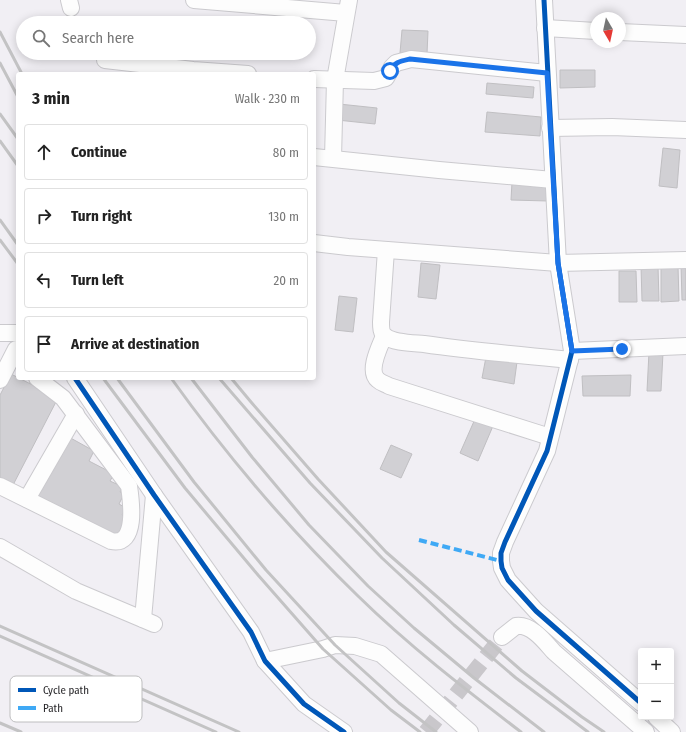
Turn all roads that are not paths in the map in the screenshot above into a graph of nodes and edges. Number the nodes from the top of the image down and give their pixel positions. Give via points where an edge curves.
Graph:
1 (194, 0) edge
2 (544, 0) edge
3 (347, 7) edge
4 (545, 28) junction
5 (590, 31) edge
6 (626, 32) edge
7 (686, 35) edge
8 (105, 60) dead end
9 (220, 72) edge
10 (547, 73) junction
11 (316, 79) edge
12 (335, 80) junction
13 (550, 128) junction
14 (686, 130) edge
15 (316, 156) edge
16 (333, 158) junction
17 (553, 180) junction
18 (316, 243) edge
19 (386, 250) junction
20 (686, 260) edge
21 (558, 263) junction
22 (0, 334) edge
23 (384, 336) junction
24 (686, 346) edge
25 (16, 351) edge
26 (571, 355) junction
27 (0, 380) edge
28 (40, 380) edge
29 (75, 380) edge
30 (76, 414) junction
31 (550, 437) junction
32 (0, 486) edge
33 (154, 495) junction
34 (27, 499) junction
35 (0, 547) edge
36 (502, 637) tunnel mouth
37 (265, 661) junction
38 (638, 701) edge
39 (659, 720) edge
40 (344, 732) edge
41 (470, 732) edge
42 (646, 732) edge
43 (672, 732) edge

1 - 3 street
2 - 4 street
3 - 12 street
4 - 5 street
4 - 10 street
6 - 7 street
8 - 9 street
10 - 12 street via 410,59 396,63 382,80
10 - 13 street
11 - 12 street
12 - 16 street
13 - 14 street
13 - 17 street
15 - 16 street
16 - 17 street
17 - 21 street
18 - 19 street
19 - 21 street
19 - 23 street via 381,322
20 - 21 street
21 - 26 street
22 - 25 street
23 - 26 street via 402,342 433,346
23 - 31 street via 374,364 374,375 378,380 389,386
24 - 26 street
25 - 27 street
26 - 31 street
28 - 30 street via 63,398
29 - 33 street
30 - 34 street
30 - 34 street via 129,486 132,515 127,533 120,541 111,541
31 - 38 street via 547,452 505,542 501,553 502,568 508,580 536,611
32 - 34 street
33 - 35 street via 148,621 76,591
33 - 37 street via 251,632
36 - 42 street via 516,626 524,626
37 - 40 street via 304,704
37 - 41 street via 335,645 355,646 381,654
39 - 43 street

